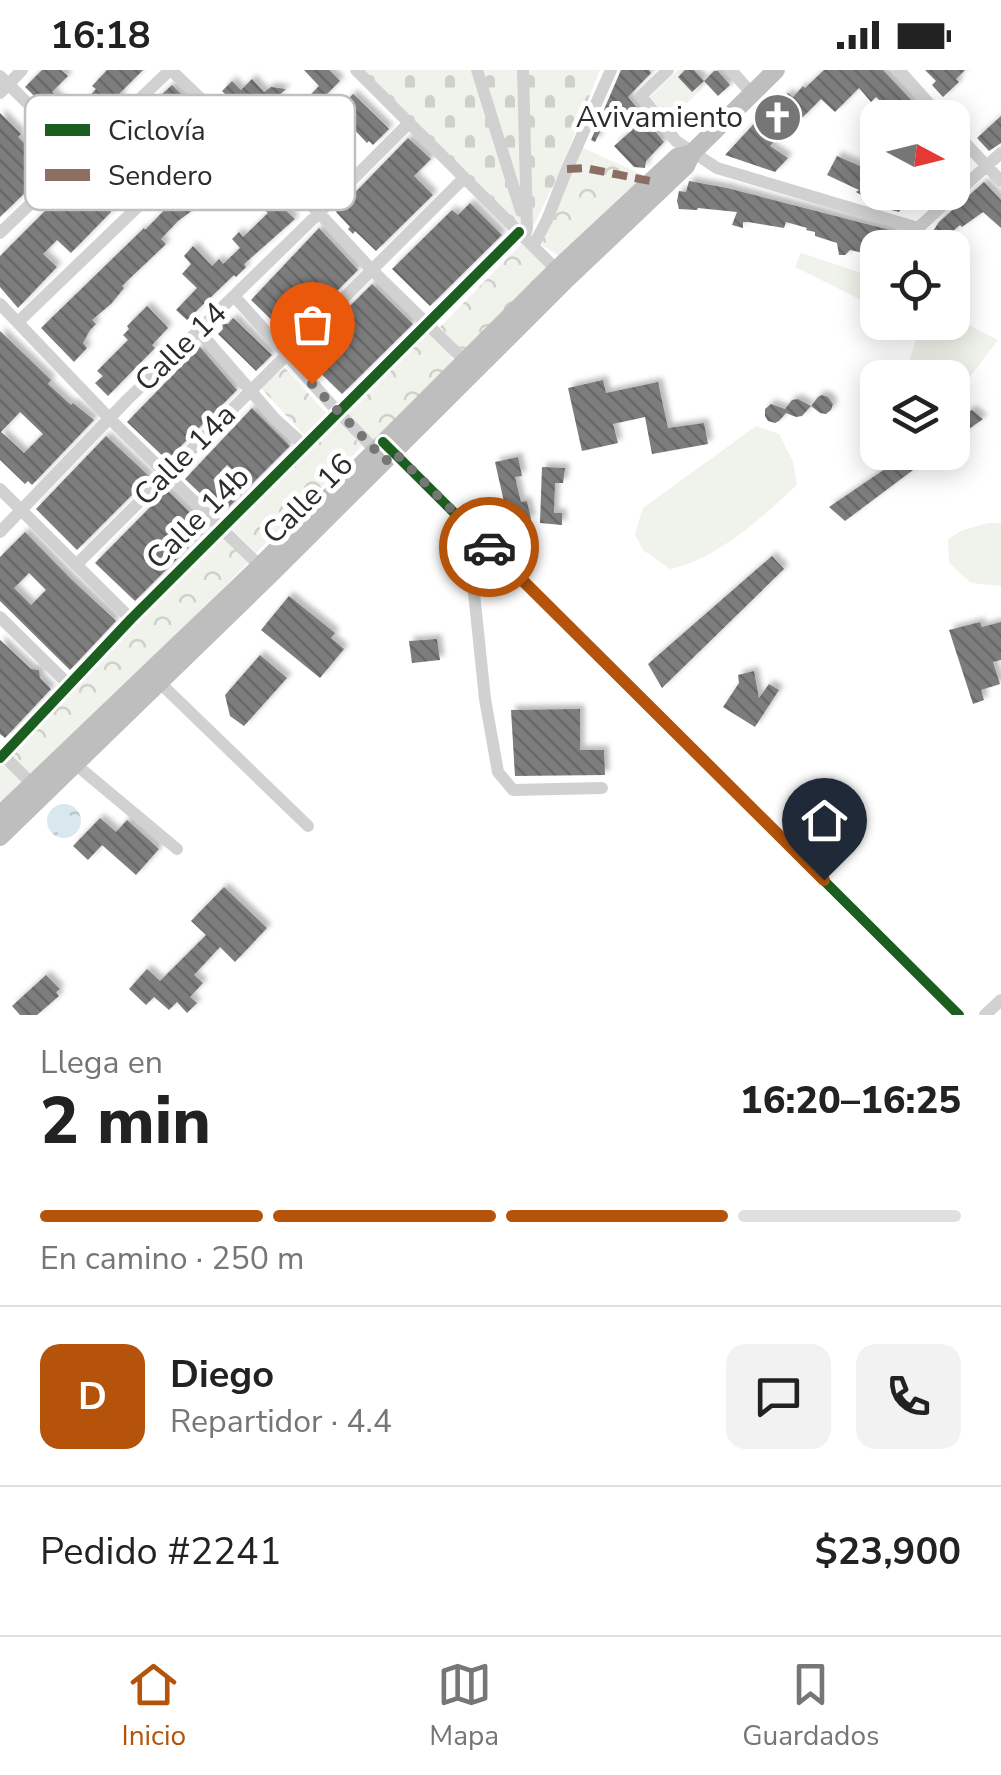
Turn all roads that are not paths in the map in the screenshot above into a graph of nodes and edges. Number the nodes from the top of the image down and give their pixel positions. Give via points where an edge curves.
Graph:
1 (22, 70) edge
2 (170, 70) edge
3 (356, 70) edge
4 (477, 70) edge
5 (523, 70) edge
6 (611, 70) edge
7 (668, 70) edge
8 (731, 70) edge
9 (776, 70) edge
10 (899, 70) edge
11 (3, 84) edge
12 (752, 94) junction
13 (144, 95) edge
14 (195, 95) edge
15 (926, 100) edge
16 (25, 104) edge
17 (524, 114) junction
18 (493, 120) junction
19 (408, 123) junction
20 (970, 150) edge
21 (692, 153) junction
22 (1001, 153) edge
23 (986, 167) junction
24 (355, 177) edge
25 (464, 178) junction
26 (1001, 181) edge
27 (25, 210) edge
28 (134, 210) edge
29 (317, 210) edge
30 (323, 210) edge
31 (320, 213) junction
32 (0, 234) edge
33 (526, 236) junction
34 (371, 269) junction
35 (562, 274) junction
36 (234, 296) junction
37 (0, 304) edge
38 (18, 322) junction
39 (427, 325) junction
40 (198, 330) junction
41 (286, 356) junction
42 (465, 361) junction
43 (250, 390) junction
44 (338, 412) junction
45 (110, 419) junction
46 (304, 446) junction
47 (384, 451) junction
48 (166, 474) junction
49 (0, 489) edge
50 (22, 510) junction
51 (470, 528) junction
52 (222, 530) junction
53 (0, 532) edge
54 (76, 565) junction
55 (265, 570) junction
56 (0, 617) edge
57 (131, 619) junction
58 (159, 682) junction
59 (68, 684) junction
60 (1, 755) edge
61 (75, 764) junction
62 (32, 784) junction
63 (602, 788) dead end
64 (0, 816) edge
65 (308, 826) dead end
66 (0, 837) edge
67 (177, 849) dead end
68 (1001, 1000) edge
69 (960, 1015) edge
70 (985, 1015) edge

1 - 11 street
2 - 13 street
2 - 14 street
3 - 19 street
4 - 18 street
5 - 17 street
6 - 33 street via 547,220
7 - 21 street via 641,96
8 - 12 street
9 - 12 highway, Calle 16
10 - 15 street
11 - 16 street
12 - 21 highway, Calle 16
17 - 18 street via 516,122
17 - 33 street
18 - 33 street
19 - 24 street, Calle 14
19 - 25 street
20 - 23 street
21 - 23 street via 717,168 918,228
21 - 35 highway, Calle 16 via 686,166
22 - 23 street
23 - 26 street
25 - 33 street
25 - 34 street, Calle 14a
27 - 32 street
28 - 38 street
29 - 31 street
30 - 31 street, Calle 14
31 - 34 street
31 - 36 street, Calle 14
33 - 35 street
33 - 39 street, Calle 14b
34 - 39 street
34 - 41 street, Calle 14a
35 - 42 highway, Calle 16
35 - 47 highway, Calle 16
36 - 40 street, Calle 14
36 - 41 street
37 - 38 street
38 - 45 street
39 - 42 street
39 - 44 street, Calle 14b
40 - 43 street
40 - 45 street, Calle 14
41 - 43 street, Calle 14a
41 - 44 street
42 - 47 highway, Calle 16
43 - 46 street
43 - 48 street, Calle 14a
44 - 46 street, Calle 14b
44 - 47 street
45 - 48 street
45 - 50 street, Calle 14
46 - 52 street, Calle 14b
47 - 51 street
47 - 55 highway, Calle 16
48 - 52 street
48 - 54 street, Calle 14a
49 - 50 street
50 - 53 street, Calle 14
50 - 54 street
51 - 63 street via 466,562 498,772 513,790
51 - 69 street
52 - 55 street
52 - 57 street, Calle 14b
54 - 57 street
55 - 58 highway, Calle 16
55 - 62 highway, Calle 16
56 - 59 street
57 - 59 street, Calle 14b
58 - 61 highway, Calle 16
58 - 65 street
59 - 60 street, Calle 14b
60 - 62 street
61 - 66 highway, Calle 16
61 - 67 street
62 - 64 highway, Calle 16
68 - 70 street

